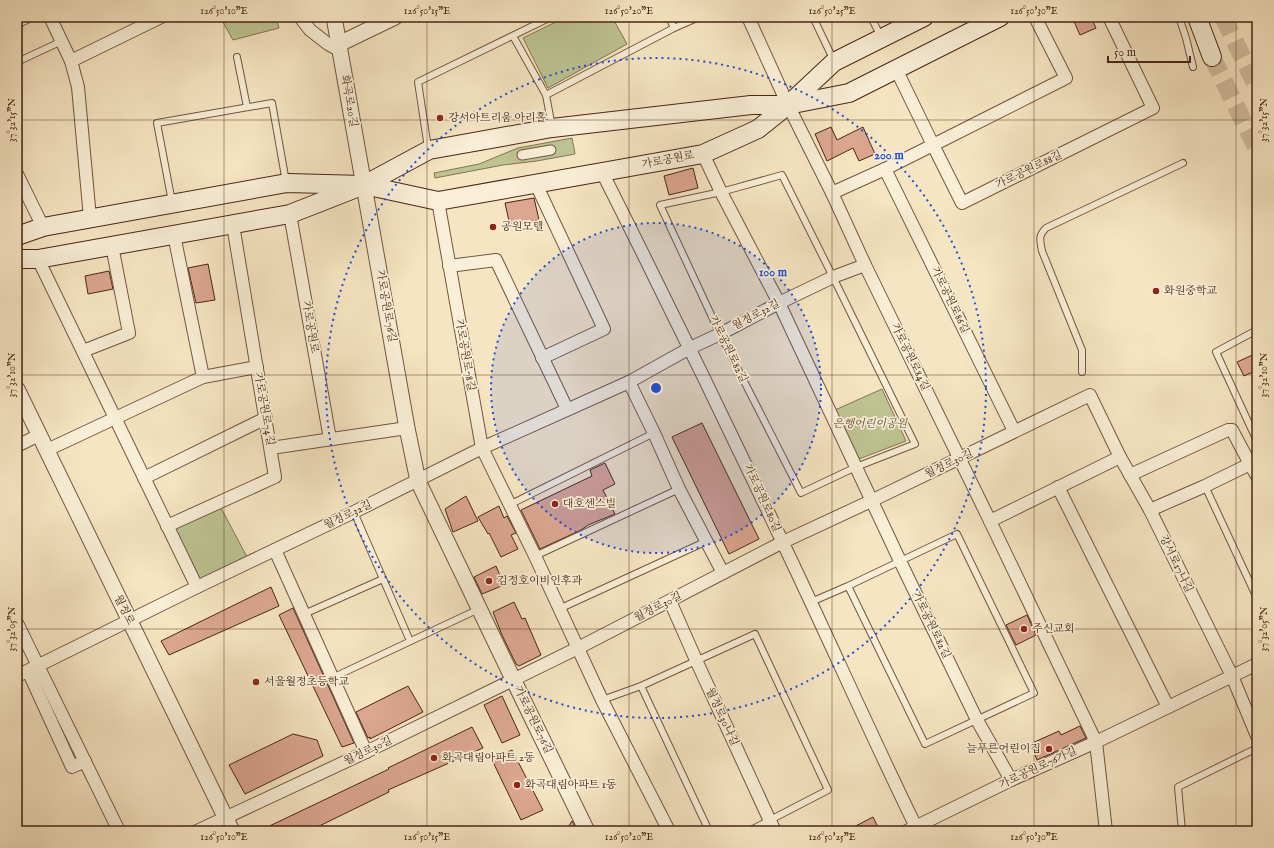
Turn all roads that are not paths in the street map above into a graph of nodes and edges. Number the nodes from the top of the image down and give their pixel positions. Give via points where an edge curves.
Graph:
1 (33, 17) edge
2 (50, 17) edge
3 (161, 17) edge
4 (300, 17) edge
5 (334, 17) edge
6 (395, 17) edge
7 (551, 17) edge
8 (669, 17) edge
9 (699, 17) edge
10 (748, 17) edge
11 (813, 17) edge
12 (871, 17) edge
13 (924, 17) edge
14 (1000, 17) edge
15 (1035, 17) edge
16 (1109, 17) edge
17 (1179, 17) edge
18 (1197, 17) edge
19 (17, 25) edge
20 (674, 28) junction
21 (513, 36) junction
22 (882, 38) junction
23 (62, 41) junction
24 (340, 47) junction
25 (237, 57) dead end
26 (1212, 57) tunnel mouth
27 (71, 61) junction
28 (17, 62) edge
29 (834, 62) junction
30 (1193, 67) dead end
31 (896, 69) junction
32 (546, 95) junction
33 (788, 105) junction
34 (247, 107) junction
35 (552, 144) junction
36 (933, 145) junction
37 (429, 150) junction
38 (703, 154) junction
39 (522, 155) dead end
40 (1183, 163) dead end
41 (885, 169) junction
42 (602, 172) junction
43 (17, 174) edge
44 (286, 183) junction
45 (536, 184) junction
46 (364, 185) junction
47 (721, 192) junction
48 (832, 193) junction
49 (438, 201) junction
50 (172, 204) junction
51 (290, 214) junction
52 (90, 218) junction
53 (233, 225) junction
54 (43, 227) junction
55 (174, 235) junction
56 (17, 236) edge
57 (17, 243) edge
58 (112, 246) junction
59 (17, 253) edge
60 (17, 259) edge
61 (38, 259) junction
62 (865, 265) junction
63 (449, 266) junction
64 (833, 277) junction
65 (779, 303) junction
66 (1257, 330) edge
67 (720, 334) junction
68 (690, 348) junction
69 (83, 351) junction
70 (542, 358) junction
71 (257, 367) junction
72 (1082, 372) dead end
73 (203, 377) junction
74 (629, 382) junction
75 (17, 389) edge
76 (1090, 395) joint
77 (567, 409) junction
78 (266, 418) junction
79 (115, 419) junction
80 (407, 428) junction
81 (1014, 431) junction
82 (654, 433) junction
83 (39, 435) junction
84 (330, 439) junction
85 (1257, 441) edge
86 (17, 446) edge
87 (270, 448) junction
88 (482, 448) junction
89 (46, 450) junction
90 (1120, 457) junction
91 (960, 459) junction
92 (1250, 464) junction
93 (856, 467) junction
94 (1130, 475) junction
95 (1257, 476) edge
96 (144, 478) junction
97 (418, 481) junction
98 (1205, 486) junction
99 (1058, 487) junction
100 (679, 489) junction
101 (872, 501) junction
102 (509, 505) junction
103 (1150, 510) junction
104 (354, 512) junction
105 (990, 521) junction
106 (167, 526) junction
107 (706, 541) junction
108 (783, 542) junction
109 (275, 550) junction
110 (535, 556) junction
111 (900, 562) junction
112 (723, 573) junction
113 (383, 579) junction
114 (848, 586) junction
115 (197, 587) junction
116 (1257, 598) edge
117 (670, 601) junction
118 (811, 602) junction
119 (479, 609) junction
120 (559, 609) junction
121 (304, 614) junction
122 (130, 621) junction
123 (17, 622) edge
124 (410, 641) junction
125 (578, 648) junction
126 (696, 660) junction
127 (1257, 664) edge
128 (28, 671) edge
129 (1232, 676) junction
130 (332, 678) junction
131 (513, 679) junction
132 (641, 686) junction
133 (602, 700) junction
134 (1168, 707) junction
135 (977, 720) junction
136 (1257, 736) edge
137 (1096, 742) junction
138 (1257, 748) edge
139 (366, 752) junction
140 (1011, 780) junction
141 (228, 824) edge
142 (773, 826) edge
143 (912, 829) edge
144 (118, 831) edge
145 (197, 831) edge
146 (587, 831) edge
147 (668, 831) edge
148 (709, 831) edge
149 (749, 831) edge
150 (1103, 831) edge
151 (1182, 831) edge

1 - 19 lane
2 - 23 street
3 - 27 street
4 - 24 street via 310,30 328,44
5 - 24 street, 화곡로20길
6 - 24 street
7 - 21 lane
8 - 20 lane
9 - 20 lane
10 - 33 street, 가로공원로84길
11 - 29 lane
12 - 22 lane
13 - 22 main road, 가로공원로
14 - 31 main road, 가로공원로
15 - 36 street via 1066,78
16 - 36 street, 가로공원로88길 via 1153,108 962,203
17 - 30 lane
18 - 26 main road
20 - 32 lane
21 - 32 lane
21 - 37 lane via 418,82
22 - 29 main road, 가로공원로
23 - 27 street
23 - 28 lane
24 - 46 street, 화곡로20길
25 - 34 lane
27 - 52 street via 78,87
29 - 33 main road, 가로공원로
31 - 33 main road, 가로공원로 via 849,93
31 - 36 street, 가로공원로88길
32 - 35 lane
33 - 35 main road, 가로공원로 via 751,105
33 - 38 main road, 가로공원로 via 758,129
33 - 48 street, 가로공원로84길
34 - 44 lane via 272,103
34 - 50 lane via 157,123
35 - 37 main road, 가로공원로
35 - 39 street
36 - 41 street
37 - 46 main road, 가로공원로
38 - 42 main road, 가로공원로
38 - 47 street, 가로공원로82길
40 - 72 lane via 1046,228 1041,233 1042,251 1082,350
41 - 48 street
41 - 81 street, 가로공원로86길
42 - 45 main road, 가로공원로
42 - 68 street, 가로공원로80길
43 - 54 street
44 - 46 main road, 가로공원로
44 - 50 main road, 가로공원로
44 - 51 street via 313,187 317,194 316,199 310,204
45 - 49 main road, 가로공원로
45 - 70 street via 604,329
46 - 49 main road, 가로공원로
46 - 51 main road, 가로공원로
46 - 80 street, 가로공원로76길
47 - 64 lane, 가로공원로82길 via 782,175
47 - 65 street, 가로공원로82길
47 - 67 lane, 가로공원로82길 via 660,205
48 - 62 street, 가로공원로84길
49 - 63 street, 가로공원로78길
50 - 52 main road, 가로공원로
51 - 53 main road, 가로공원로
51 - 84 street, 가로공원로
52 - 54 main road, 가로공원로
53 - 55 main road, 가로공원로
53 - 71 street, 가로공원로74길
54 - 56 main road, 가로공원로
54 - 57 main road via 21,238
55 - 58 main road, 가로공원로
55 - 73 street
58 - 61 main road, 가로공원로
58 - 69 street via 129,333
59 - 61 main road
60 - 61 main road, 가로공원로
61 - 69 street
62 - 64 street, 월정로32길
62 - 91 street, 가로공원로84길
63 - 70 street via 496,260
63 - 88 street, 가로공원로78길
64 - 65 street, 월정로32길
64 - 93 lane, 가로공원로82길 via 915,444
65 - 67 street, 월정로32길
65 - 93 street, 가로공원로82길
66 - 85 lane via 1216,352
67 - 68 street, 월정로32길
67 - 93 lane, 가로공원로82길 via 800,493
68 - 74 street, 월정로32길
68 - 108 street, 가로공원로80길
69 - 79 street
70 - 77 street
71 - 73 street
71 - 78 street, 가로공원로74길
73 - 79 street
74 - 77 street, 월정로32길
74 - 82 street
75 - 83 street, 월정로
76 - 81 street, 월정로30길
76 - 90 street, 강서로17나길
77 - 88 street, 월정로32길
78 - 87 street, 가로공원로74길
78 - 96 street
79 - 89 street
79 - 96 street
80 - 84 street
80 - 97 street, 가로공원로76길
81 - 91 street, 월정로30길
82 - 100 street
82 - 102 lane
83 - 86 street
83 - 89 street, 월정로
84 - 87 street
87 - 106 street, 가로공원로74길 via 275,477
88 - 97 street, 월정로32길
88 - 102 street, 가로공원로78길
89 - 122 street, 월정로
90 - 94 street, 강서로17나길
90 - 99 street
91 - 101 street, 월정로30길
91 - 105 street, 가로공원로84길
92 - 94 street via 1232,430 1228,430
92 - 95 street
92 - 98 street
93 - 101 street, 가로공원로82길
94 - 103 street, 강서로17나길
96 - 106 street
97 - 104 street, 월정로32길
97 - 119 street, 가로공원로76길
98 - 103 street
98 - 116 lane
99 - 105 street
99 - 134 street
100 - 107 street
100 - 110 lane
101 - 108 street, 월정로30길
101 - 111 street, 가로공원로82길
102 - 110 street, 가로공원로78길
103 - 129 street, 강서로17나길
104 - 109 street, 월정로32길
104 - 113 lane
105 - 137 street, 가로공원로84길
106 - 115 street
107 - 112 street
107 - 120 lane
108 - 112 street, 월정로30길
108 - 118 street, 가로공원로80길
109 - 115 street, 월정로32길
109 - 121 street
110 - 120 street, 가로공원로78길
111 - 114 lane
111 - 135 street, 가로공원로82길
111 - 135 lane via 957,534 1034,693
112 - 117 street, 월정로30길
113 - 121 lane
113 - 124 lane
114 - 118 lane
114 - 135 lane via 925,744
115 - 122 street, 월정로32길
117 - 125 street, 월정로30길
117 - 126 street, 월정로30나길
118 - 143 street, 가로공원로80길
119 - 124 lane
119 - 131 street, 가로공원로76길
120 - 125 street, 가로공원로78길
121 - 130 street
122 - 128 street, 월정로32길
122 - 141 street, 월정로
123 - 128 street
124 - 130 lane
125 - 131 street, 월정로30길
125 - 133 street, 가로공원로78길
126 - 132 lane
126 - 142 street, 월정로30나길
126 - 142 lane via 755,634 828,790
127 - 129 street, 가로공원로76가길
128 - 144 street via 72,767 85,761
129 - 134 street, 가로공원로76가길
129 - 136 street, 강서로17나길
130 - 139 street
131 - 139 street, 월정로30길
131 - 146 street, 가로공원로76길
132 - 133 lane
132 - 148 lane
133 - 147 street, 가로공원로78길
134 - 137 street, 가로공원로76가길
135 - 140 street, 가로공원로82길
137 - 140 street, 가로공원로76가길
137 - 150 street, 가로공원로84길
138 - 151 lane via 1178,787
139 - 141 street, 월정로30길
140 - 143 street, 가로공원로76가길
141 - 145 street, 월정로30길
142 - 149 lane

